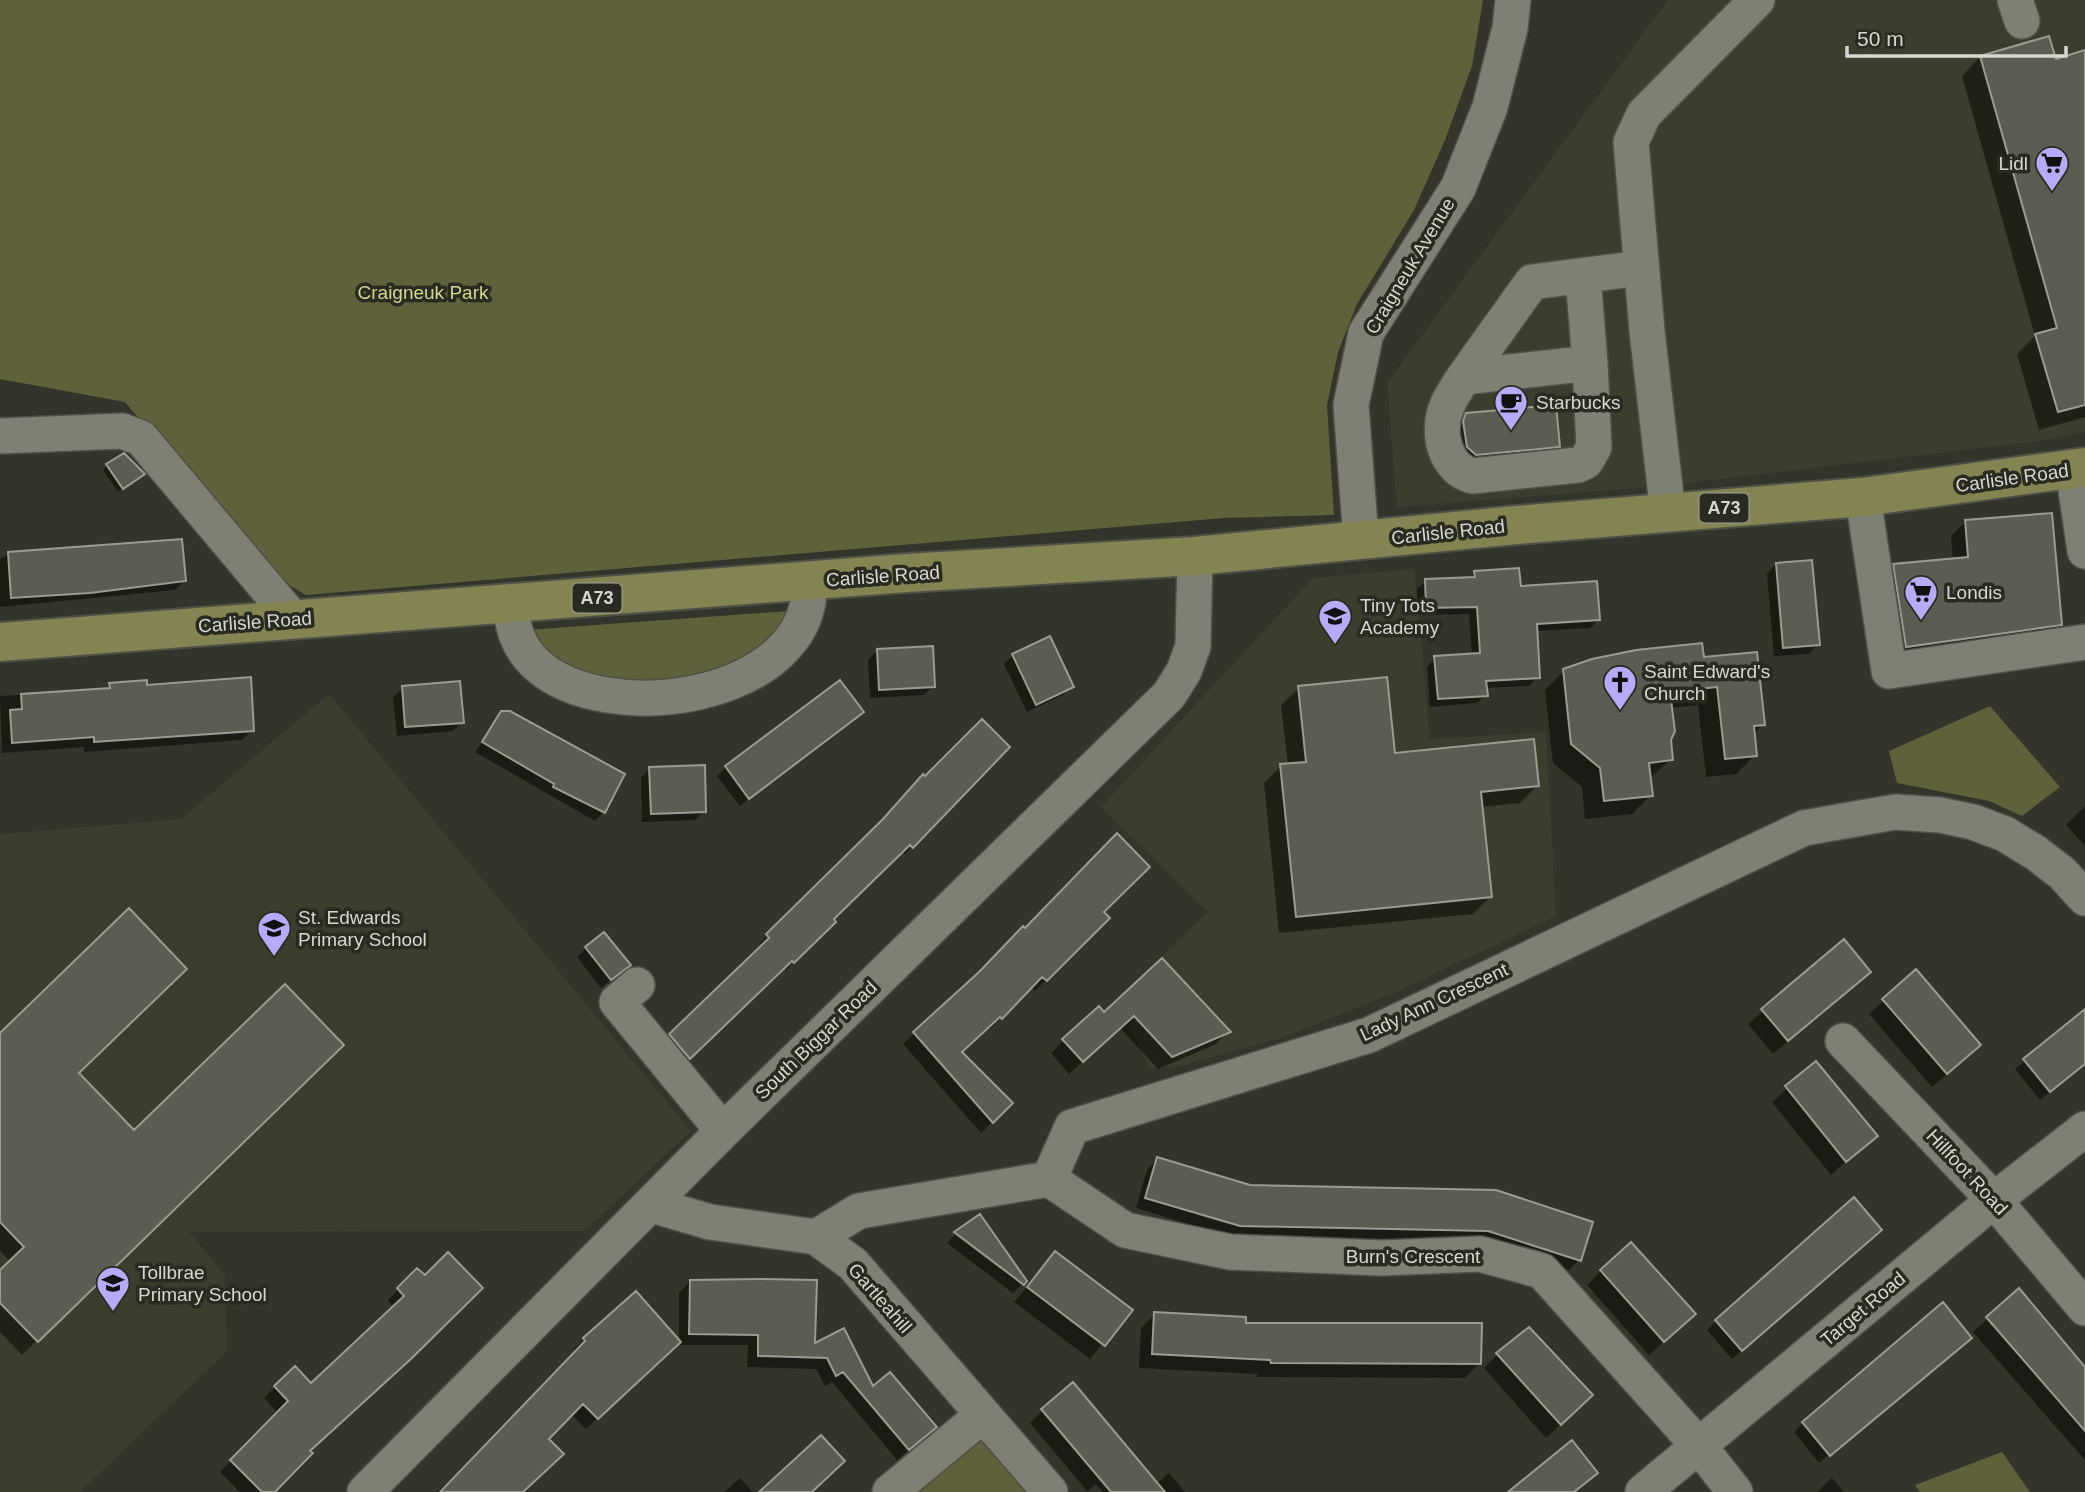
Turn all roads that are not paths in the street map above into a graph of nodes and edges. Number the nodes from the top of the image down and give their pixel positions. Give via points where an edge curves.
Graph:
1 (1513, 0) edge
2 (1756, 0) edge
3 (1641, 268) junction
4 (1583, 276) junction
5 (1590, 363) junction
6 (1464, 377) junction
7 (0, 436) edge
8 (2079, 468) edge
9 (1863, 497) junction
10 (1668, 513) junction
11 (1361, 540) junction
12 (2085, 551) edge
13 (1195, 556) junction
14 (809, 581) junction
15 (510, 606) junction
16 (293, 619) junction
17 (0, 642) edge
18 (2085, 642) edge
19 (2085, 898) edge
20 (636, 985) dead end
21 (1843, 1041) dead end
22 (2085, 1129) edge
23 (723, 1131) junction
24 (1049, 1179) junction
25 (1994, 1200) junction
26 (652, 1205) junction
27 (816, 1237) junction
28 (2085, 1308) edge
29 (983, 1415) junction
30 (1699, 1447) junction
31 (365, 1492) edge
32 (890, 1492) edge
33 (1050, 1492) edge
34 (1643, 1492) edge
35 (1735, 1492) edge

1 - 11 street, Craigneuk Avenue via 1490,107 1458,188 1366,333 1351,405
2 - 3 street via 1644,114 1631,142
3 - 4 street
3 - 10 street
4 - 5 street
4 - 6 street via 1532,282
5 - 6 street
5 - 6 street via 1594,447 1578,465 1462,473 1445,449 1443,426 1446,407
7 - 16 street via 122,431 141,438
8 - 9 main road, Carlisle Road / A73
8 - 12 street
9 - 10 main road, Carlisle Road / A73
9 - 18 street via 1889,671
10 - 11 main road, Carlisle Road / A73
11 - 13 main road, Carlisle Road / A73
13 - 14 main road, Carlisle Road / A73
13 - 23 street, South Biggar Road via 1193,646 1169,695
14 - 15 main road, Carlisle Road / A73
14 - 15 street, Carlisle Road via 806,619 774,658 726,684 671,698 630,698 553,675 523,649 514,634
15 - 16 main road, Carlisle Road / A73
16 - 17 main road, Carlisle Road / A73
19 - 24 street, Lady Ann Crescent via 2062,873 2005,834 1940,815 1895,812 1804,828 1369,1035 1072,1127
20 - 23 street via 617,1002
21 - 25 street, Hillfoot Road
22 - 25 street, Target Road
23 - 26 street, South Biggar Road
24 - 27 street via 859,1210
24 - 30 street, Burn's Crescent via 1125,1230 1230,1252 1382,1258 1480,1254 1542,1271
25 - 28 street, Hillfoot Road
25 - 30 street, Target Road
26 - 27 street, Gartleahill via 710,1222
26 - 31 street, South Biggar Road
27 - 29 street, Gartleahill via 853,1264
29 - 32 street
29 - 33 street, Gartleahill
30 - 34 street, Target Road
30 - 35 street, Burn's Crescent

